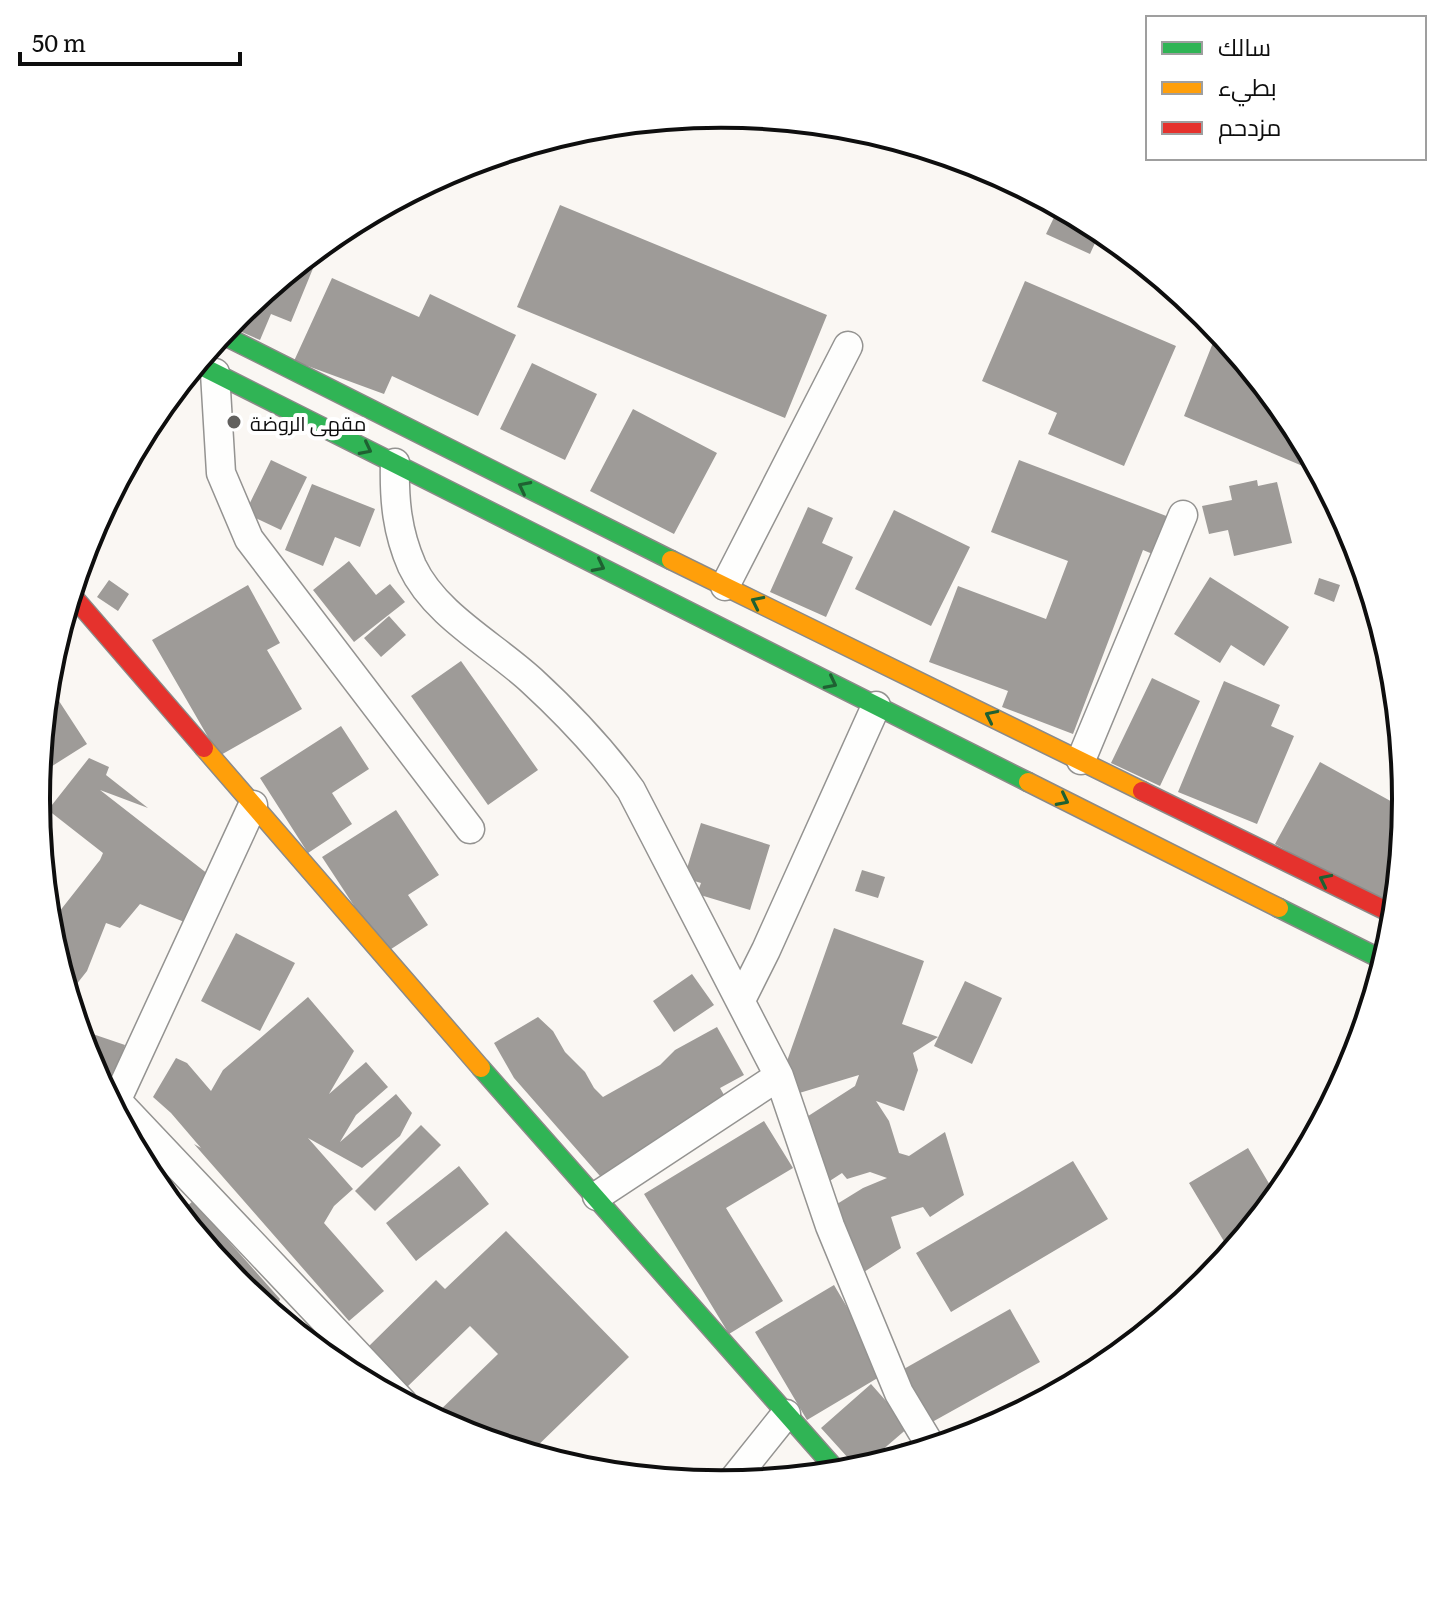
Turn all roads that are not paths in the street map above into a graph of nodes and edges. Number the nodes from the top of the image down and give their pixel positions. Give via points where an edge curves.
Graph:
1 (233, 340) edge
2 (848, 346) dead end
3 (207, 369) edge
4 (206, 370) edge
5 (395, 463) junction
6 (1183, 515) dead end
7 (725, 586) junction
8 (80, 604) edge
9 (876, 706) junction
10 (1081, 760) junction
11 (253, 805) junction
12 (470, 829) dead end
13 (1382, 909) edge
14 (1373, 955) edge
15 (741, 1000) junction
16 (779, 1076) junction
17 (118, 1095) edge
18 (135, 1126) edge
19 (597, 1196) junction
20 (376, 1375) edge
21 (786, 1414) junction
22 (926, 1438) edge
23 (829, 1462) edge
24 (742, 1470) edge

7 -> 1 main road
2 - 7 street
3 -> 5 main road
4 - 12 street via 221,473 249,539
5 -> 9 main road
5 - 15 street via 394,501 413,568 440,605 532,681 607,757 631,790
6 - 10 street
10 -> 7 main road
8 - 11 main road
9 -> 14 main road
9 - 15 street
13 -> 10 main road
11 - 17 street
11 - 19 main road
15 - 16 street
16 - 19 street
16 - 22 street via 830,1226 899,1393
18 - 20 street
19 - 21 main road
21 - 23 main road
21 - 24 street

